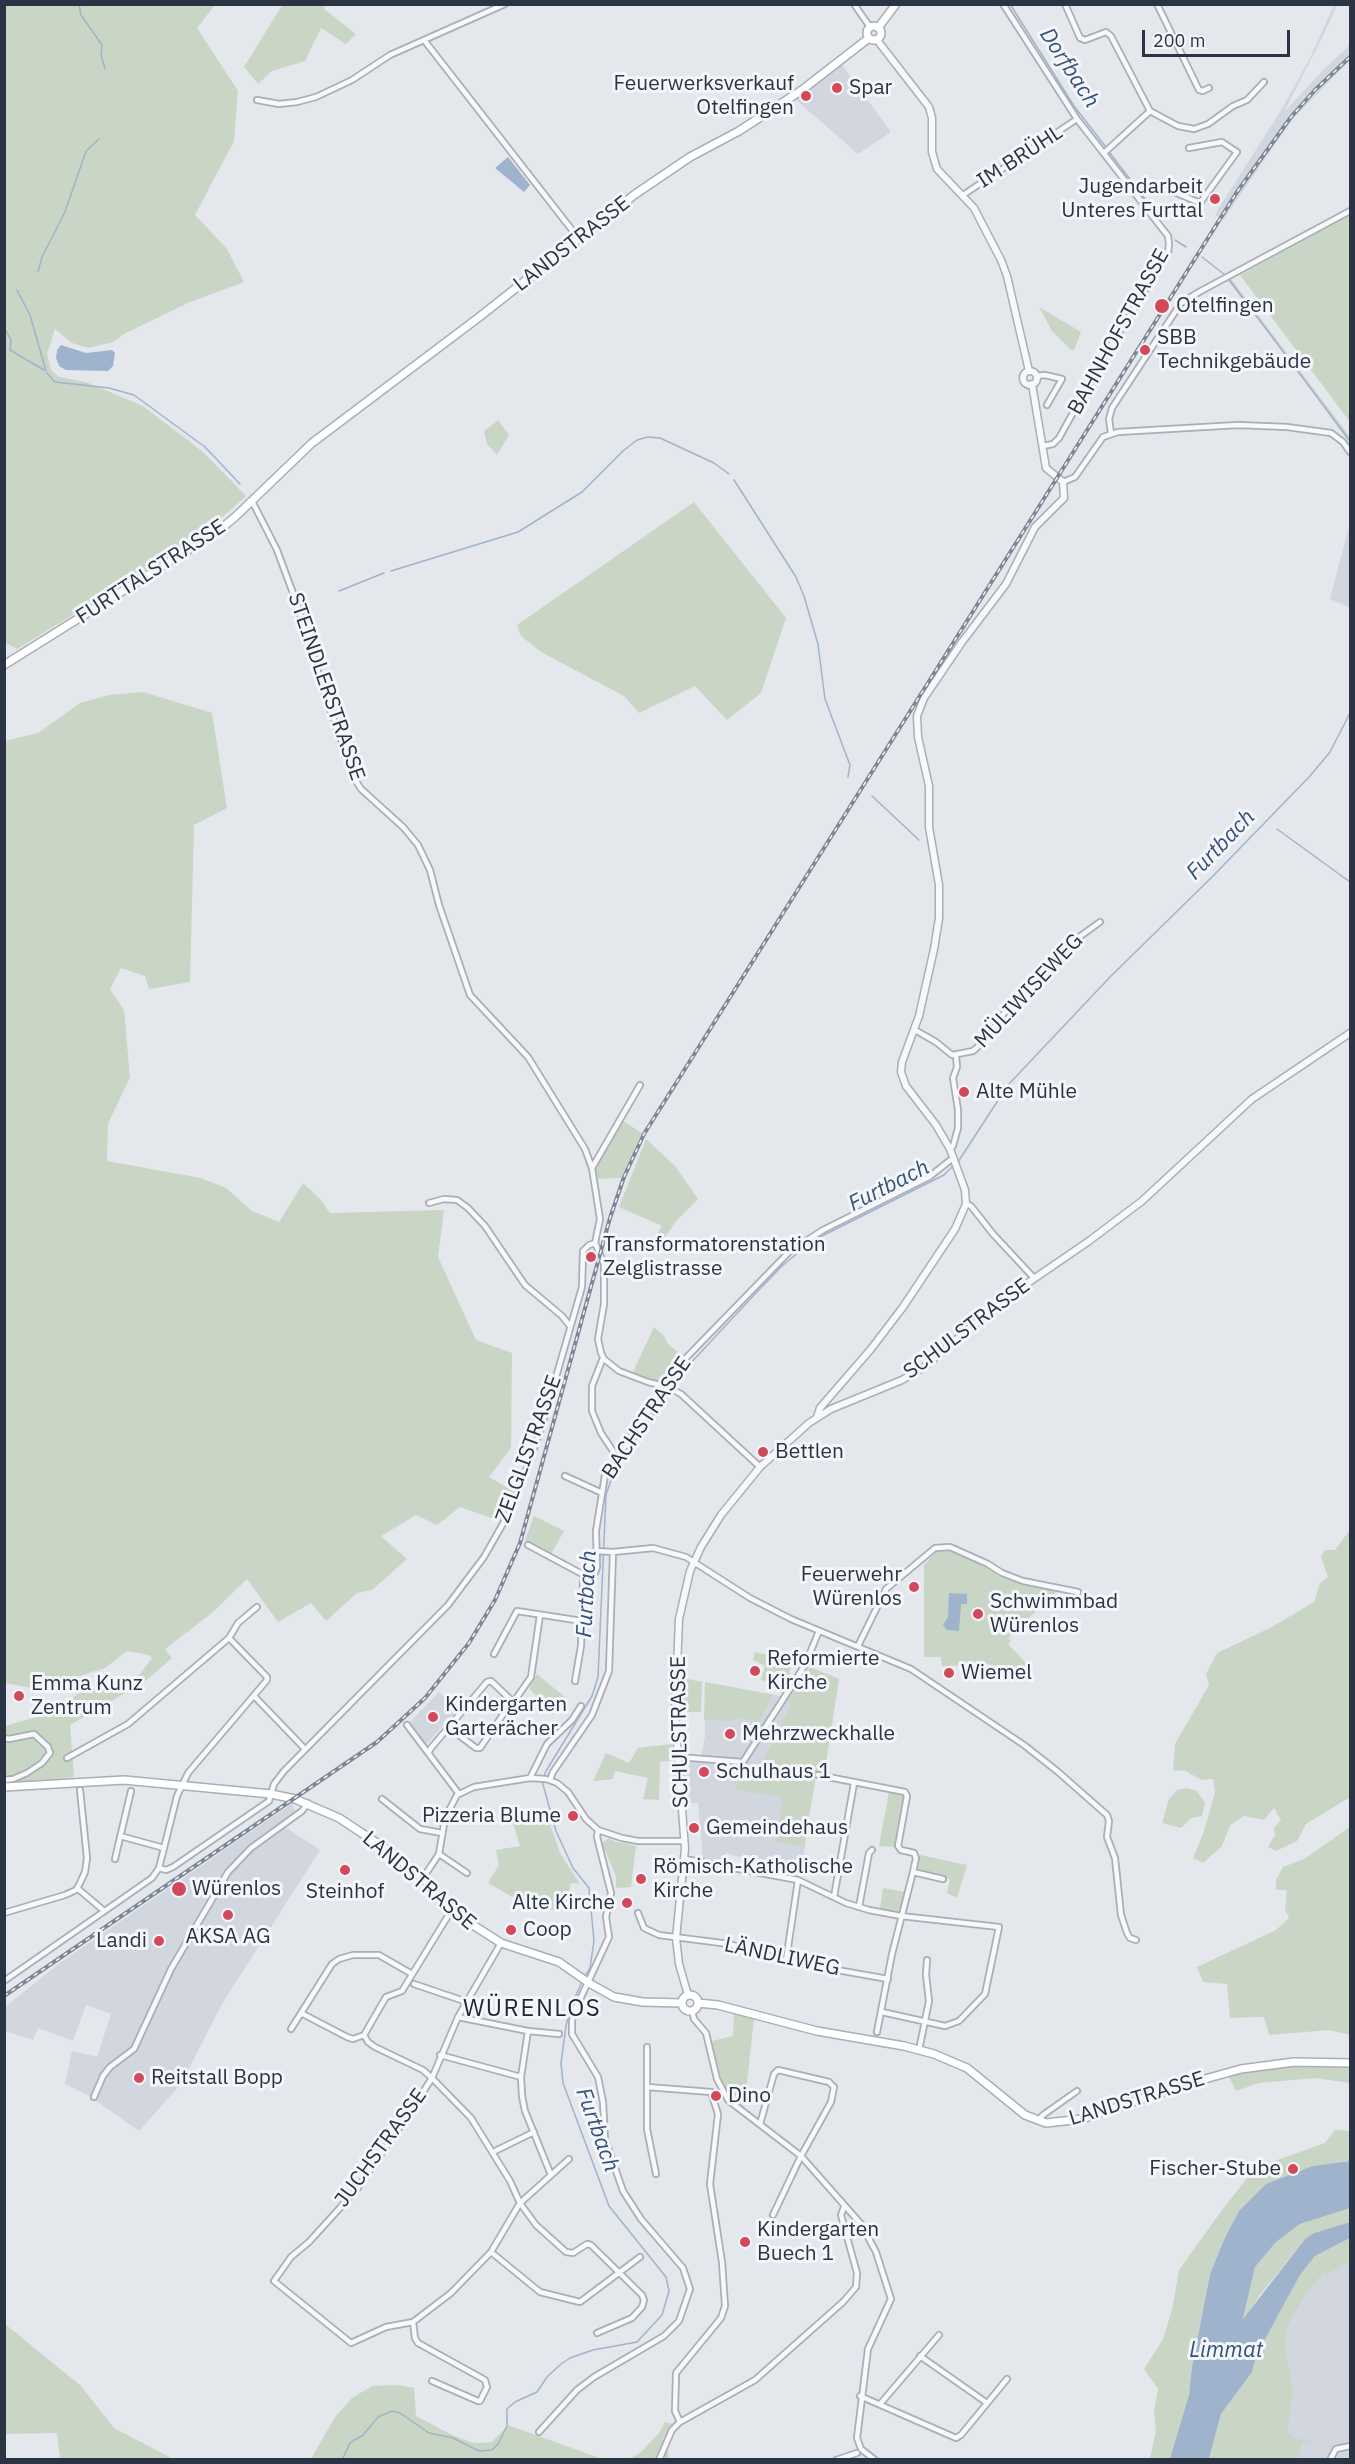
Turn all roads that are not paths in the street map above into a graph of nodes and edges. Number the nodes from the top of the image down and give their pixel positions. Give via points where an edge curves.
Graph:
1 (506, 4) edge
2 (854, 4) edge
3 (896, 4) edge
4 (1003, 4) edge
5 (1065, 4) edge
6 (1157, 4) edge
7 (874, 28) junction
8 (869, 38) junction
9 (424, 40) junction
10 (877, 40) junction
11 (1264, 82) dead end
12 (1209, 88) dead end
13 (257, 100) dead end
14 (1150, 111) junction
15 (1077, 119) junction
16 (1189, 148) dead end
17 (1104, 153) junction
18 (1138, 192) junction
19 (963, 195) junction
20 (1350, 211) edge
21 (579, 239) junction
22 (1029, 371) junction
23 (1036, 376) junction
24 (1032, 384) junction
25 (1047, 405) dead end
26 (1111, 433) junction
27 (1043, 446) junction
28 (1350, 452) edge
29 (287, 467) joint
30 (1063, 482) junction
31 (252, 501) junction
32 (4, 665) edge
33 (1100, 921) dead end
34 (915, 1030) junction
35 (1350, 1033) edge
36 (956, 1056) junction
37 (640, 1085) dead end
38 (950, 1149) junction
39 (955, 1162) junction
40 (592, 1168) junction
41 (429, 1203) dead end
42 (966, 1204) junction
43 (595, 1243) junction
44 (1034, 1278) junction
45 (574, 1312) junction
46 (562, 1316) junction
47 (570, 1326) junction
48 (603, 1358) junction
49 (667, 1387) junction
50 (817, 1417) junction
51 (617, 1457) junction
52 (760, 1467) junction
53 (565, 1476) dead end
54 (600, 1492) junction
55 (528, 1545) dead end
56 (597, 1551) junction
57 (611, 1552) junction
58 (694, 1562) junction
59 (584, 1575) junction
60 (1078, 1592) dead end
61 (257, 1607) dead end
62 (540, 1615) junction
63 (582, 1621) junction
64 (819, 1631) junction
65 (229, 1638) junction
66 (858, 1646) junction
67 (494, 1654) dead end
68 (575, 1681) dead end
69 (255, 1697) junction
70 (511, 1702) junction
71 (581, 1706) dead end
72 (573, 1721) junction
73 (406, 1725) dead end
74 (448, 1727) junction
75 (582, 1727) junction
76 (4, 1738) edge
77 (304, 1748) junction
78 (429, 1752) junction
79 (678, 1757) junction
80 (67, 1758) dead end
81 (818, 1775) dead end
82 (530, 1778) junction
83 (4, 1780) edge
84 (548, 1780) junction
85 (854, 1783) junction
86 (181, 1785) junction
87 (4, 1787) edge
88 (80, 1790) dead end
89 (131, 1791) dead end
90 (270, 1794) junction
91 (459, 1794) junction
92 (382, 1799) dead end
93 (308, 1803) junction
94 (598, 1830) junction
95 (442, 1833) junction
96 (120, 1836) junction
97 (684, 1841) junction
98 (164, 1848) junction
99 (872, 1850) dead end
100 (439, 1854) junction
101 (115, 1859) dead end
102 (685, 1859) junction
103 (159, 1868) junction
104 (913, 1872) junction
105 (467, 1874) dead end
106 (423, 1878) junction
107 (943, 1879) dead end
108 (798, 1880) junction
109 (77, 1888) junction
110 (834, 1897) junction
111 (859, 1907) junction
112 (103, 1910) junction
113 (451, 1911) junction
114 (4, 1913) edge
115 (638, 1913) dead end
116 (901, 1916) junction
117 (676, 1938) junction
118 (1136, 1940) dead end
119 (501, 1943) junction
120 (927, 1960) dead end
121 (786, 1961) junction
122 (412, 1974) junction
123 (888, 1979) junction
124 (587, 1980) junction
125 (4, 1981) edge
126 (414, 1984) dead end
127 (688, 1995) junction
128 (466, 2002) junction
129 (682, 2003) junction
130 (698, 2003) junction
131 (692, 2011) junction
132 (882, 2012) junction
133 (301, 2013) junction
134 (458, 2017) junction
135 (926, 2022) junction
136 (291, 2029) dead end
137 (528, 2031) junction
138 (877, 2032) dead end
139 (559, 2034) dead end
140 (364, 2035) junction
141 (647, 2047) dead end
142 (919, 2050) junction
143 (440, 2055) junction
144 (1350, 2063) edge
145 (521, 2077) junction
146 (432, 2078) junction
147 (719, 2085) junction
148 (647, 2087) junction
149 (1077, 2091) dead end
150 (711, 2092) junction
151 (94, 2097) dead end
152 (1039, 2121) junction
153 (760, 2124) junction
154 (534, 2132) junction
155 (493, 2152) junction
156 (801, 2156) junction
157 (569, 2159) dead end
158 (656, 2174) dead end
159 (551, 2175) junction
160 (520, 2203) junction
161 (844, 2207) junction
162 (773, 2215) dead end
163 (491, 2252) junction
164 (640, 2257) dead end
165 (620, 2272) junction
166 (413, 2322) junction
167 (597, 2333) dead end
168 (939, 2335) dead end
169 (920, 2356) junction
170 (1007, 2379) dead end
171 (432, 2381) dead end
172 (860, 2396) junction
173 (881, 2403) junction
174 (987, 2403) junction
175 (680, 2422) junction
176 (539, 2432) dead end
177 (1350, 2446) edge
178 (859, 2451) junction
179 (659, 2460) edge
180 (836, 2460) edge
181 (852, 2460) edge
182 (875, 2460) edge
183 (1330, 2460) edge

1 - 9 street
2 - 7 street
3 - 7 main road
4 - 15 street, BAHNHOFSTRASSE
5 - 14 street via 1081,39 1102,32 1111,36
6 - 12 street via 1199,90
7 - 8 main road via 867,34
7 - 10 main road via 880,34
8 - 10 main road
8 - 21 main road, LANDSTRASSE via 816,81 669,170
9 - 13 street via 331,90 297,102
9 - 21 street
10 - 19 street via 929,107 934,163
11 - 14 street via 1247,100 1201,127 1178,126
14 - 17 street
15 - 17 street, BAHNHOFSTRASSE
15 - 19 street, IM BRÜHL
16 - 18 street via 1222,142 1237,152 1200,203 1158,185
17 - 18 street, BAHNHOFSTRASSE
18 - 27 street, BAHNHOFSTRASSE via 1168,236 1168,253 1059,438
19 - 22 street via 981,219 1003,266
20 - 26 street via 1181,303 1112,408
21 - 29 main road, LANDSTRASSE via 312,443
22 - 23 street
22 - 24 street via 1024,380
23 - 24 street
23 - 25 street via 1062,379
24 - 27 street
26 - 28 street via 1272,425 1331,433
26 - 30 street via 1097,444 1076,477
27 - 30 street via 1046,468
29 - 31 main road, FURTTALSTRASSE
30 - 34 street via 1061,502 1035,527 1005,584 924,698 917,716 929,786 929,827 939,896 938,931
31 - 32 main road, FURTTALSTRASSE via 189,552
31 - 40 street, STEINDLERSTRASSE via 277,550 356,781 418,845 470,995 528,1057 585,1149
33 - 36 street, MÜLIWISEWEG via 1021,993 978,1048
34 - 36 street, MÜLIWISEWEG
34 - 38 street via 902,1062 903,1079
35 - 44 street, SCHULSTRASSE via 1270,1086 1142,1201
36 - 38 street, MÜLIWISEWEG via 953,1078 958,1121
37 - 40 street
38 - 39 street
39 - 42 street
39 - 49 street, BACHSTRASSE via 789,1252 686,1357
40 - 43 street, STEINDLERSTRASSE via 600,1219
41 - 46 street via 444,1198 457,1200 468,1208 525,1285
42 - 44 street
42 - 50 street via 955,1229 903,1307 820,1408
43 - 45 street, ZELGLISTRASSE via 583,1251 582,1287
43 - 48 street via 604,1264 598,1339
44 - 50 street, SCHULSTRASSE via 917,1372
45 - 46 street
45 - 47 street, ZELGLISTRASSE
46 - 47 street
47 - 77 street, ZELGLISTRASSE via 549,1405 513,1506 484,1557 447,1605
48 - 49 street via 619,1371
48 - 51 street via 592,1386 592,1411
49 - 51 street, BACHSTRASSE
49 - 52 street via 728,1435
50 - 52 street, SCHULSTRASSE
51 - 54 street, BACHSTRASSE
52 - 58 street, SCHULSTRASSE via 721,1515
53 - 54 street
54 - 56 street, BACHSTRASSE
55 - 59 street
56 - 57 street
56 - 59 street, BACHSTRASSE via 596,1573
57 - 58 street via 653,1548
57 - 75 street via 609,1671 592,1715
58 - 64 street via 750,1598
58 - 79 street, SCHULSTRASSE via 679,1619 675,1716
59 - 63 street
60 - 66 street via 1023,1581 950,1548 935,1548 886,1588
61 - 65 street via 237,1623
62 - 63 street
62 - 67 street via 518,1611
62 - 70 street via 531,1677
63 - 68 street
64 - 66 street
64 - 79 street via 805,1665 743,1761
65 - 69 street via 267,1677
65 - 80 street via 128,1724
66 - 118 street via 911,1669 969,1708 1049,1765 1107,1815 1107,1837 1116,1858 1122,1922 1130,1938
69 - 77 street
69 - 86 street
70 - 74 street via 491,1681 487,1682
70 - 74 street via 480,1748
71 - 72 street
72 - 75 street
72 - 82 street via 547,1744
73 - 78 street
74 - 78 street
75 - 84 street
76 - 83 street via 32,1733 50,1753 27,1773
77 - 90 street, ZELGLISTRASSE
78 - 91 street
79 - 97 street, SCHULSTRASSE
81 - 85 street
82 - 84 street
82 - 91 street
84 - 94 street via 568,1792
85 - 104 street via 904,1792 907,1796 898,1846 914,1854
85 - 110 street
86 - 87 main road, LANDSTRASSE via 124,1780
86 - 90 main road, LANDSTRASSE
86 - 98 street
88 - 109 street via 87,1858
89 - 96 street
90 - 93 main road, LANDSTRASSE
90 - 103 street, ZELGLISTRASSE via 265,1805 180,1862 169,1869
91 - 95 street via 448,1809
92 - 95 street via 420,1829
93 - 106 main road, LANDSTRASSE via 356,1828
93 - 151 street via 303,1811 235,1863 163,1985 134,2049 110,2067
94 - 97 street via 638,1841
94 - 124 street via 611,1893 606,1917 608,1941
95 - 100 street
96 - 98 street
96 - 101 street
97 - 102 street, SCHULSTRASSE
98 - 103 street
99 - 111 street
100 - 105 street
100 - 106 street
102 - 108 street
102 - 117 street, SCHULSTRASSE
103 - 112 street via 152,1878
104 - 107 street
104 - 116 street
106 - 113 main road, LANDSTRASSE
108 - 110 street
108 - 121 street
109 - 112 street
109 - 114 street
110 - 111 street
111 - 116 street
112 - 125 street
113 - 119 main road, LANDSTRASSE
113 - 122 street
115 - 117 street, LÄNDLIWEG via 644,1928
116 - 123 street
116 - 135 street via 999,1927 982,1998 952,2025
117 - 121 street, LÄNDLIWEG via 729,1944
117 - 127 street, SCHULSTRASSE
119 - 124 main road, LANDSTRASSE via 559,1962
119 - 128 street, JUCHSTRASSE
120 - 135 street
121 - 123 street, LÄNDLIWEG
122 - 133 street via 379,1955 343,1957 332,1964
122 - 140 street via 402,1991 384,1999
123 - 132 street
124 - 129 main road, LANDSTRASSE via 614,1997
124 - 176 street via 571,2030 598,2077 608,2152 628,2201 683,2268 690,2289 679,2321 664,2337 594,2377
126 - 128 street
127 - 129 main road
127 - 130 main road
128 - 134 street, JUCHSTRASSE
129 - 131 main road
130 - 131 main road
130 - 142 main road, LANDSTRASSE
131 - 147 street via 706,2033
132 - 135 street
132 - 138 street
133 - 136 street
133 - 140 street via 347,2037
134 - 137 street
134 - 143 street, JUCHSTRASSE
135 - 142 street
137 - 139 street
137 - 145 street
140 - 146 street via 375,2047
141 - 148 street
142 - 152 main road, LANDSTRASSE via 967,2068 1019,2111
143 - 145 street
143 - 146 street, JUCHSTRASSE
144 - 152 main road, LANDSTRASSE via 1250,2068 1082,2119
145 - 154 street via 523,2103
146 - 155 street via 471,2118
146 - 166 street, JUCHSTRASSE via 357,2189 291,2257 274,2281 351,2343 380,2330
147 - 150 street
147 - 153 street via 735,2107
148 - 150 street
148 - 158 street via 647,2129
149 - 152 street
150 - 175 street via 718,2114 710,2184 725,2306 717,2323 676,2373 675,2411
153 - 156 street
153 - 156 street via 778,2070 830,2082 834,2087 831,2102
154 - 155 street
154 - 159 street
155 - 160 street
156 - 161 street
156 - 162 street
157 - 159 street
159 - 160 street
160 - 163 street
160 - 165 street via 566,2252 591,2245
161 - 172 street via 869,2235 891,2295 868,2349
161 - 175 street via 841,2216 857,2273 856,2287 755,2380
163 - 165 street via 540,2292 580,2302
163 - 166 street via 451,2294
164 - 165 street
165 - 167 street via 642,2295 642,2307 632,2318
166 - 171 street via 418,2343 485,2380 487,2387 478,2401
168 - 169 street
169 - 173 street
169 - 174 street
170 - 174 street
172 - 173 street
172 - 178 street
173 - 174 street via 956,2438
175 - 179 street via 672,2430
177 - 183 street via 1336,2449
178 - 180 street
178 - 181 street
178 - 182 street

